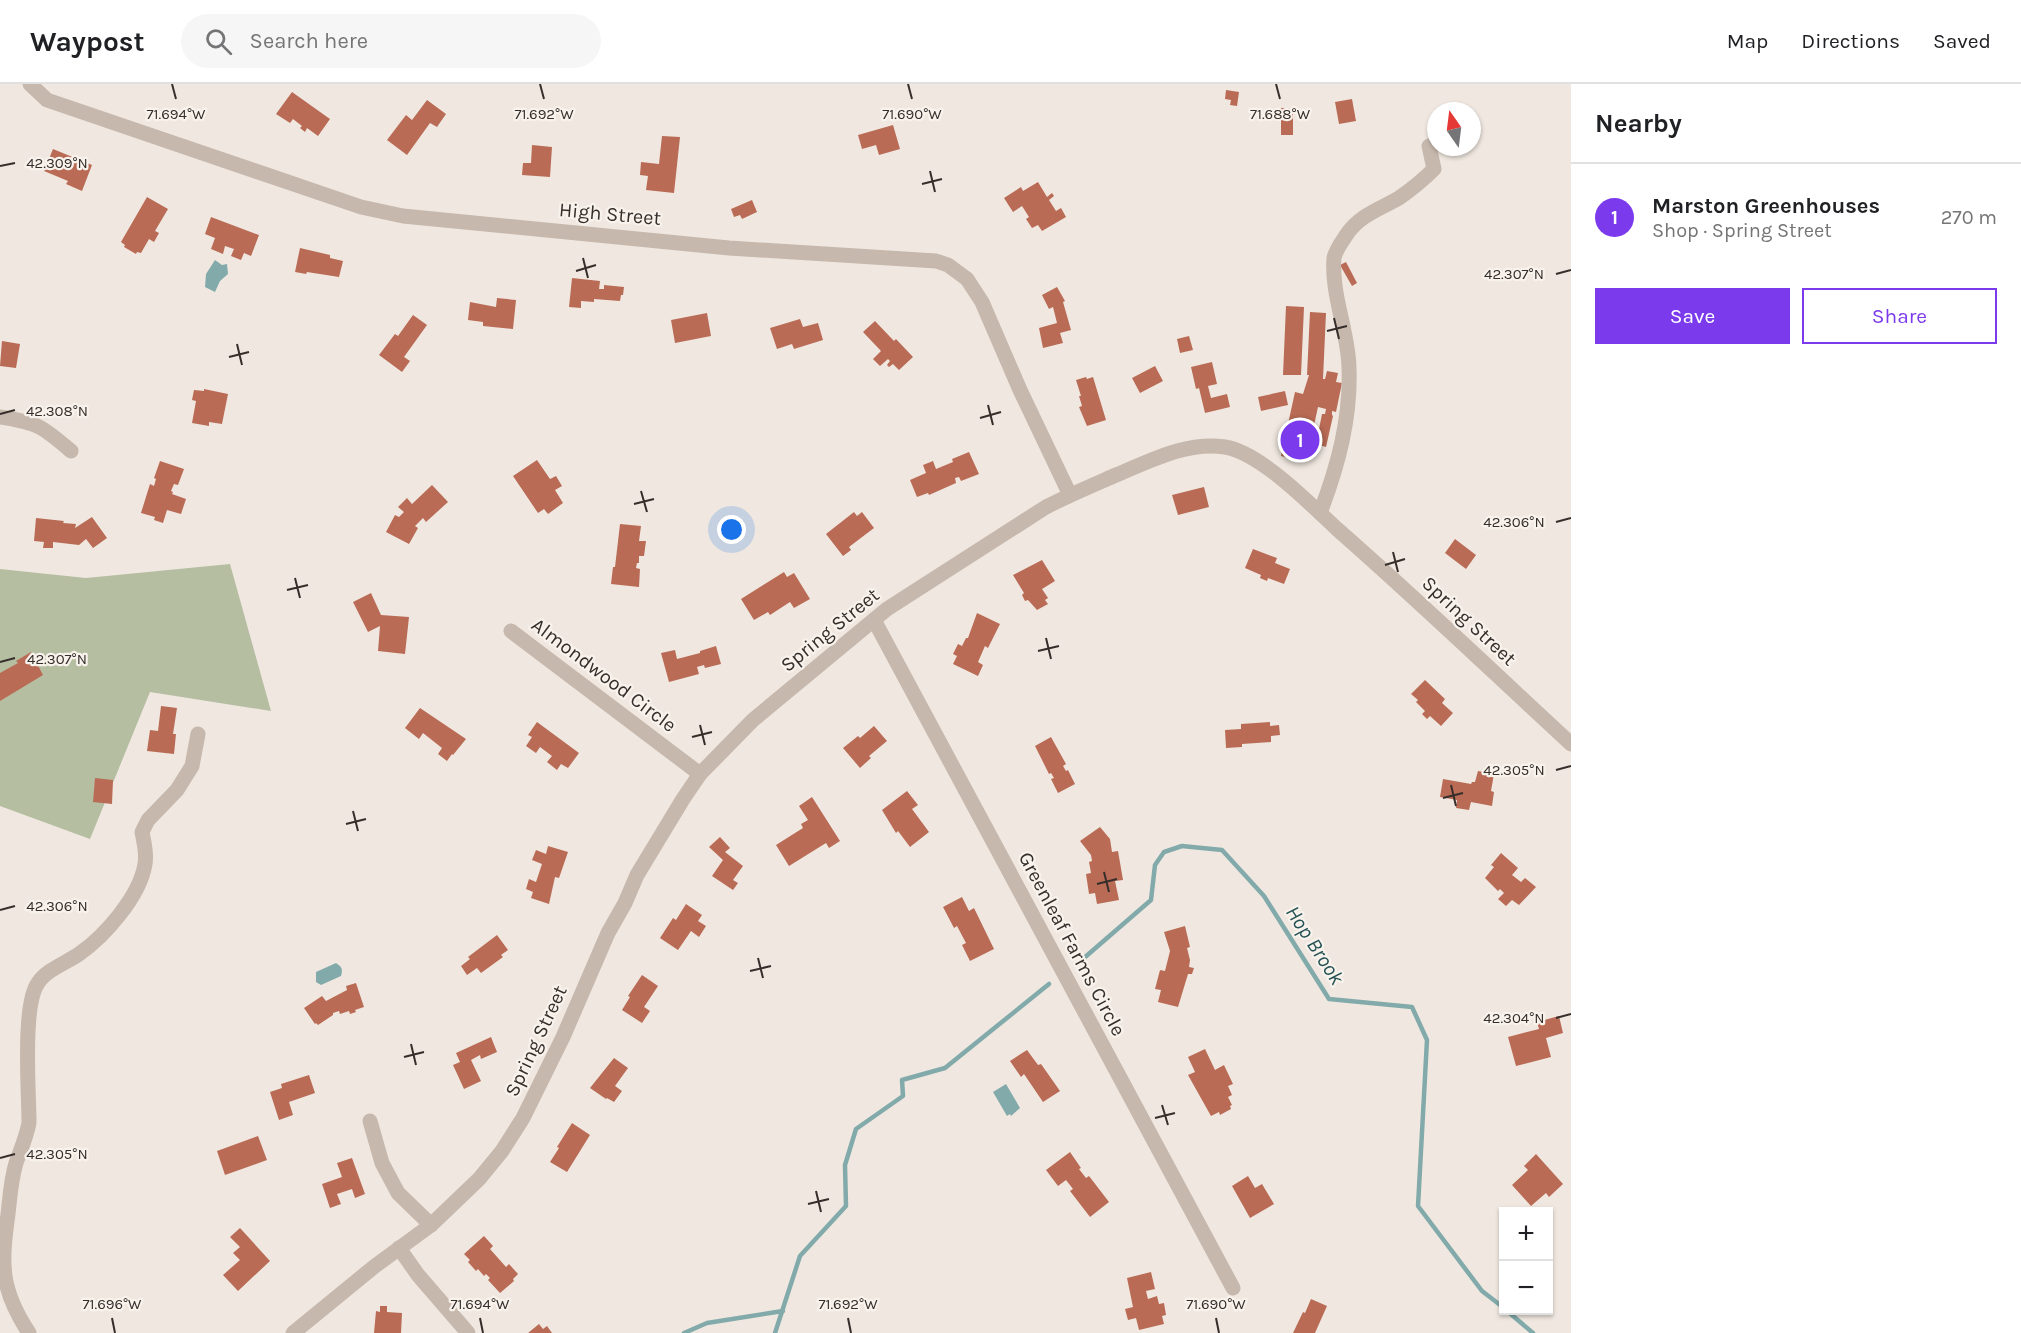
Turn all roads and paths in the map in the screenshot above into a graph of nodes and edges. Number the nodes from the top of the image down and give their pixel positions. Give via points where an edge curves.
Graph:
1 (30, 84) edge
2 (1431, 156) edge
3 (0, 417) edge
4 (71, 451) dead end
5 (1070, 495) junction
6 (1320, 513) junction
7 (874, 621) junction
8 (511, 631) dead end
9 (198, 734) dead end
10 (1571, 744) edge
11 (700, 774) junction
12 (370, 1121) dead end
13 (431, 1225) junction
14 (399, 1248) junction
15 (1233, 1288) dead end
16 (29, 1333) edge
17 (294, 1333) edge
18 (468, 1333) edge

1 - 5 street, High Street via 47,100 361,207 403,216 948,265 968,279 982,302
2 - 6 street via 1434,169 1424,180 1366,215 1348,233 1334,256 1349,366 1346,432
3 - 4 street via 37,424
5 - 6 street, Spring Street via 1165,454 1222,447 1251,457
5 - 7 street, Spring Street
6 - 10 street, Spring Street
7 - 11 street, Spring Street via 753,720
7 - 15 street, Greenleaf Farms Circle
8 - 11 street, Almondwood Circle
9 - 16 street via 192,766 142,832 146,862 130,898 102,935 44,976 30,1003 29,1123 12,1182 2,1258 9,1298
11 - 13 street, Spring Street via 637,875 523,1118 479,1179
12 - 13 street via 382,1163 398,1193
13 - 14 street, Spring Street
14 - 17 street, Spring Street
14 - 18 street

